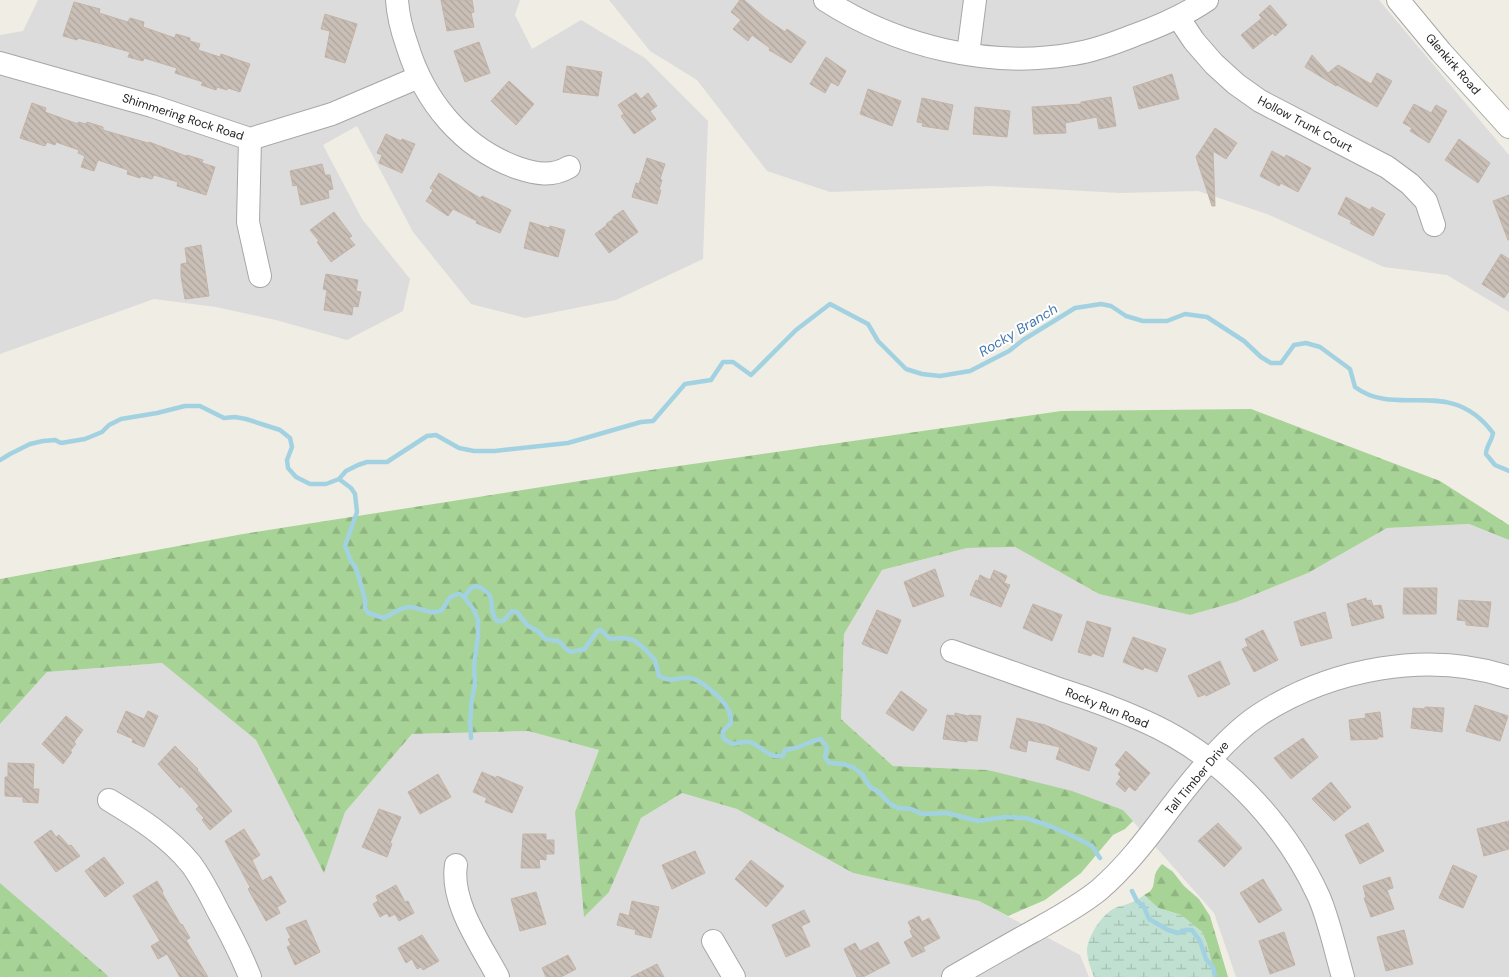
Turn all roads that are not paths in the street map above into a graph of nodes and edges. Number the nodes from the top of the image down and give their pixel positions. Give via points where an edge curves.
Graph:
1 (397, 0) edge
2 (825, 0) edge
3 (975, 0) edge
4 (1207, 0) edge
5 (1398, 0) edge
6 (1178, 17) junction
7 (968, 54) junction
8 (0, 63) edge
9 (418, 76) junction
10 (1509, 127) edge
11 (250, 138) junction
12 (569, 167) dead end
13 (1434, 225) dead end
14 (260, 276) dead end
15 (952, 651) dead end
16 (1509, 677) edge
17 (1209, 760) junction
18 (109, 800) dead end
19 (456, 865) dead end
20 (713, 941) dead end
21 (250, 977) edge
22 (498, 977) edge
23 (734, 977) edge
24 (953, 977) edge
25 (1344, 977) edge

1 - 9 street via 403,32
2 - 7 street via 869,26 926,45
3 - 7 street
4 - 6 street
5 - 10 street, Glenkirk Road
6 - 7 street via 1105,47 1074,54 1016,59
6 - 13 street, Hollow Trunk Court via 1214,64 1244,90 1387,167 1410,184 1426,201
8 - 11 street, Shimmering Rock Road
9 - 11 street, Shimmering Rock Road via 332,114
9 - 12 street via 448,121 486,153 509,165 542,175
11 - 14 street via 248,222
15 - 17 street, Rocky Run Road via 1146,721
16 - 17 street, Tall Timber Drive via 1442,665 1402,666 1350,675 1289,698 1258,716
17 - 24 street, Tall Timber Drive via 1142,846 1098,890 1070,911
17 - 25 street, Rocky Run Road via 1256,802 1300,860 1320,899
18 - 21 street via 142,820 190,863 227,926
19 - 22 street via 458,898
20 - 23 street

